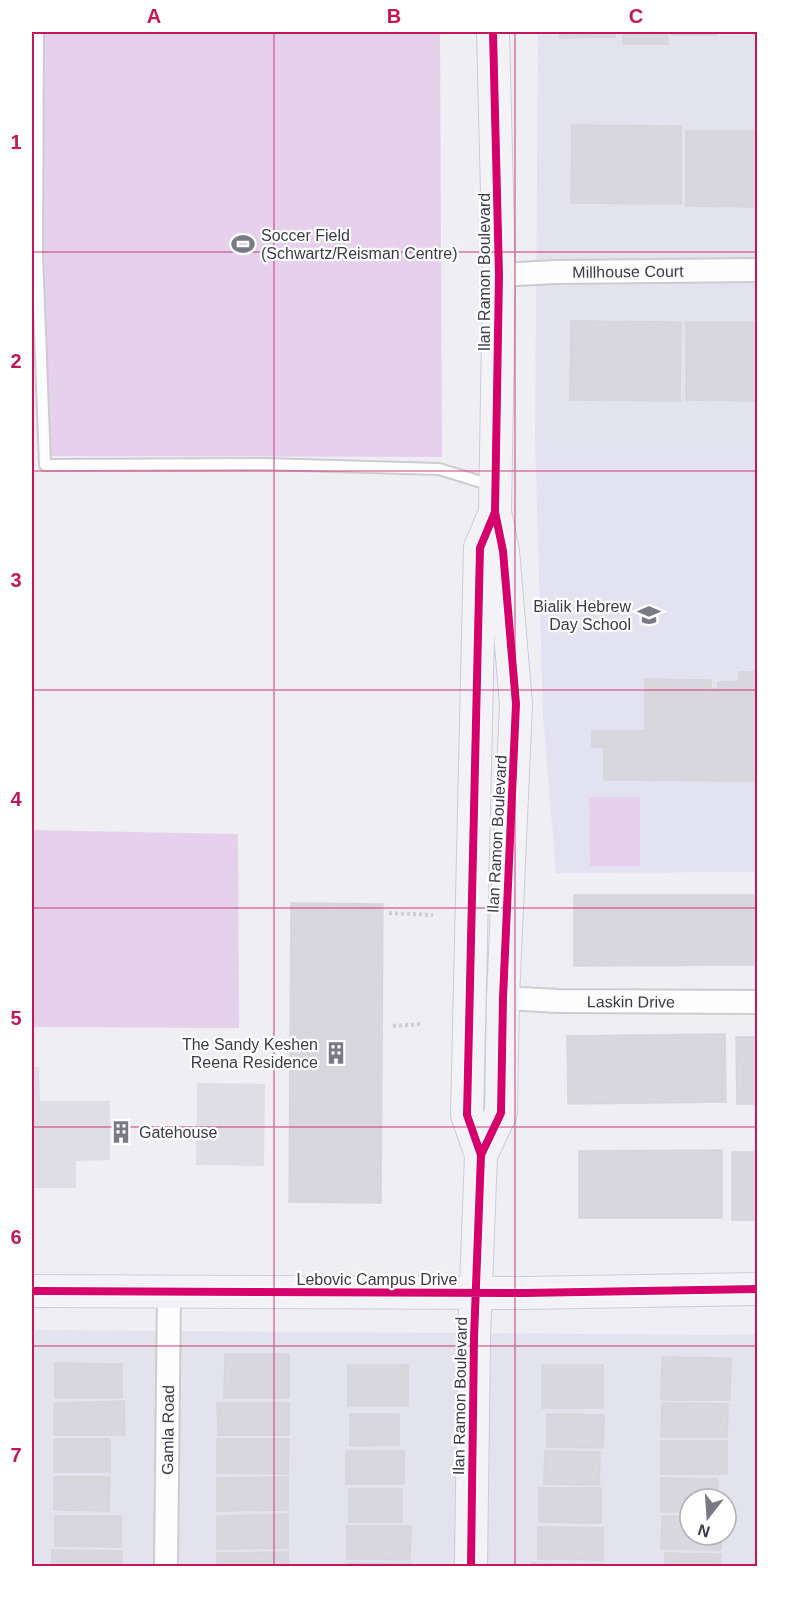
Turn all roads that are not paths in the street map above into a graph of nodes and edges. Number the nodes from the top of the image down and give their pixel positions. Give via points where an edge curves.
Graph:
1 (38, 32) edge
2 (493, 32) edge
3 (34, 253) edge
4 (758, 270) edge
5 (499, 275) junction
6 (496, 499) junction
7 (503, 998) junction
8 (758, 1002) edge
9 (481, 1155) junction
10 (758, 1289) edge
11 (32, 1291) edge
12 (170, 1292) junction
13 (477, 1292) junction
14 (166, 1566) edge
15 (471, 1566) edge

1 - 3 lane
2 - 5 street, Ilan Ramon Boulevard
3 - 6 lane via 45,465 265,464 439,469
4 - 5 street, Millhouse Court
5 - 6 street, Ilan Ramon Boulevard
6 - 7 street, Ilan Ramon Boulevard via 516,704
6 - 9 street, Ilan Ramon Boulevard via 480,548 473,819 467,1115
7 - 8 street, Laskin Drive via 558,1002
7 - 9 street, Ilan Ramon Boulevard via 501,1113
9 - 13 street, Ilan Ramon Boulevard
10 - 13 street, Lebovic Campus Drive
11 - 12 street, Lebovic Campus Drive
12 - 13 street, Lebovic Campus Drive
12 - 14 street, Gamla Road
13 - 15 street, Ilan Ramon Boulevard

